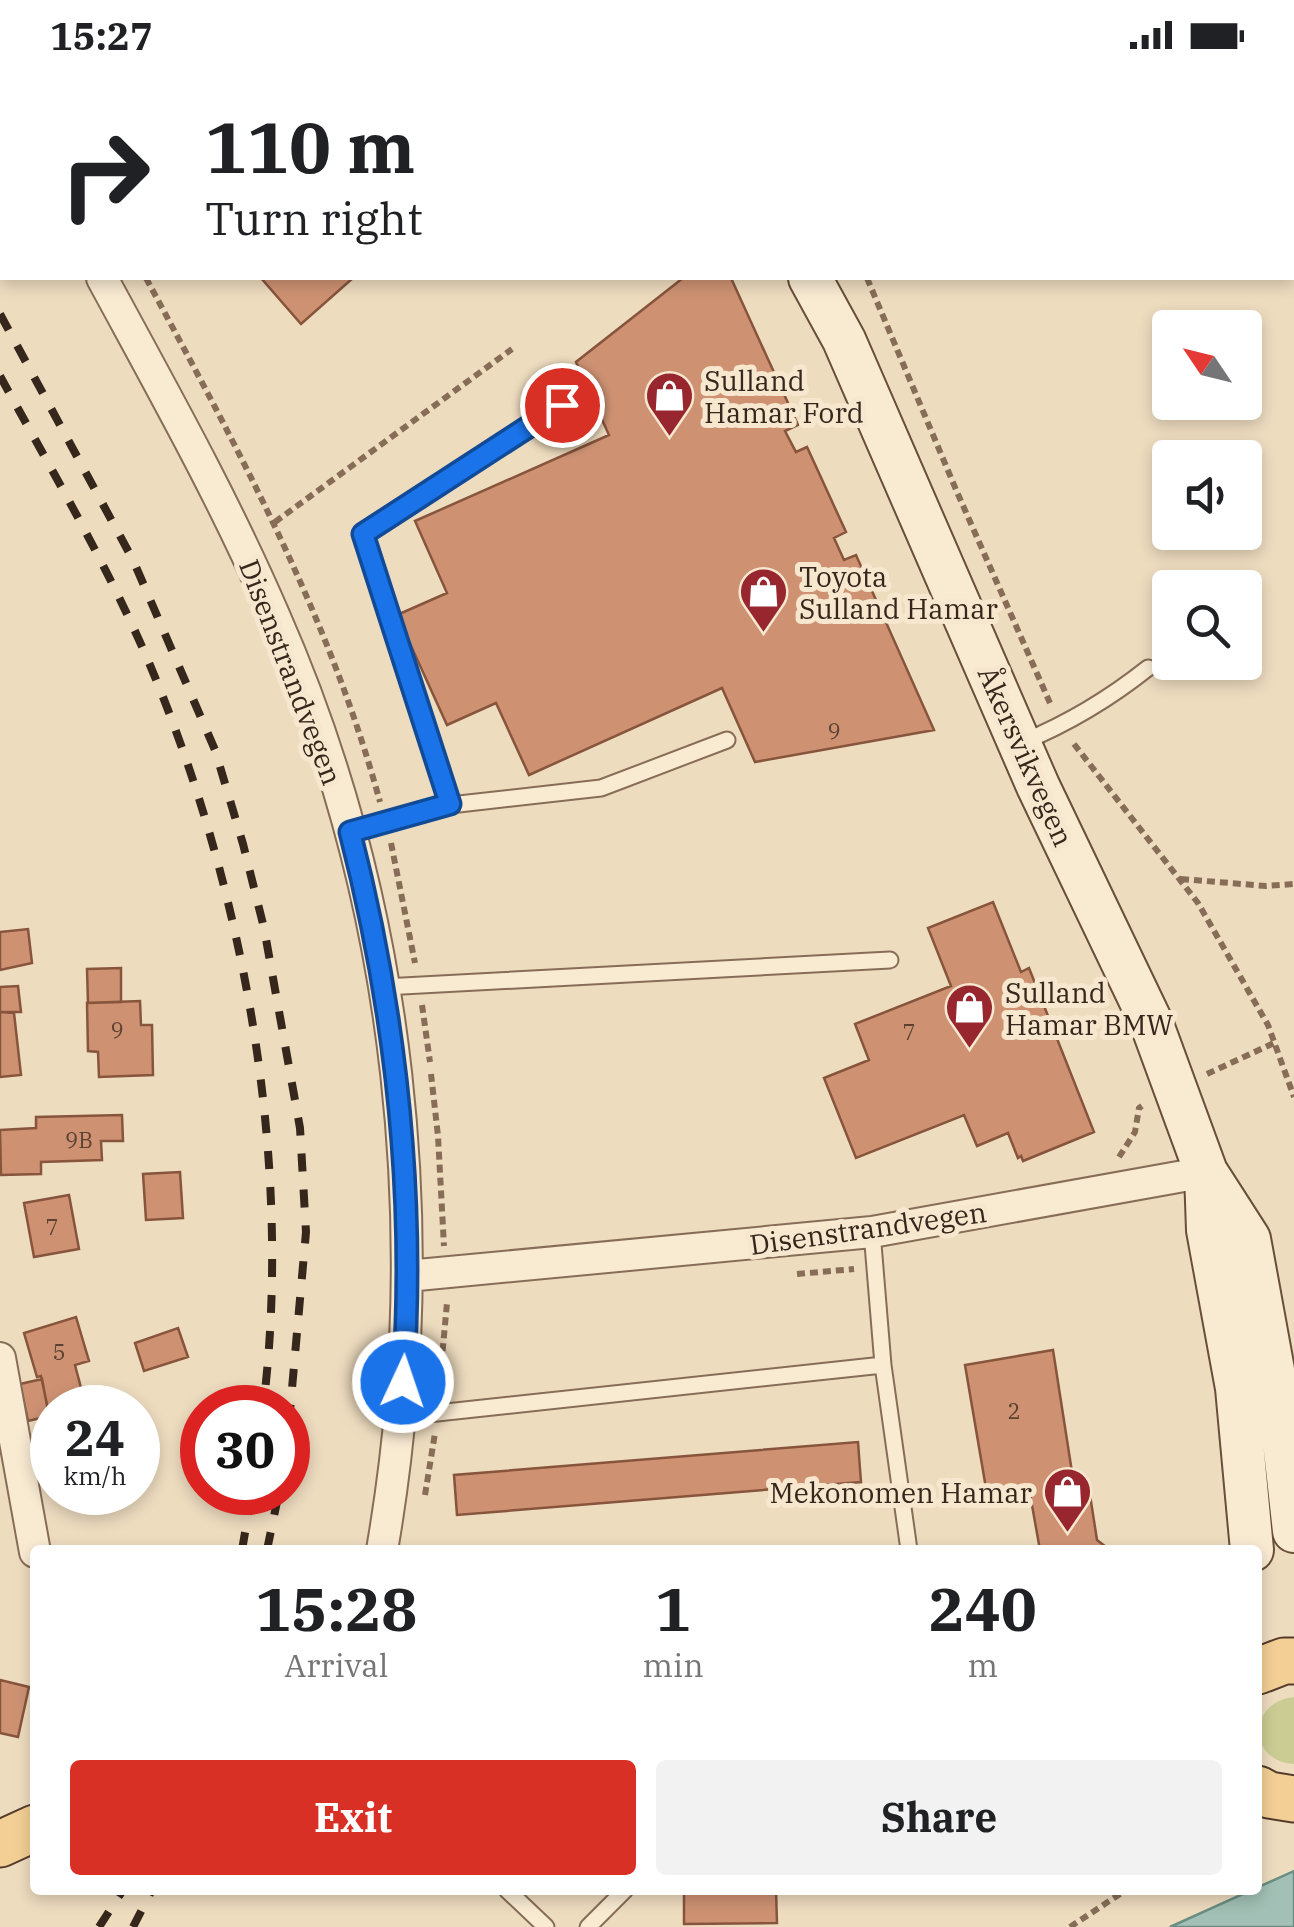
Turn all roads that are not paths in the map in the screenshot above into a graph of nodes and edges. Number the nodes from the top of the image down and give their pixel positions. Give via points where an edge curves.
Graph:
1 (103, 280) edge
2 (811, 280) edge
3 (824, 280) edge
4 (844, 340) junction
5 (562, 405) dead end
6 (1148, 668) dead end
7 (727, 740) dead end
8 (1019, 744) junction
9 (450, 804) junction
10 (350, 832) junction
11 (890, 960) dead end
12 (384, 987) junction
13 (1206, 1172) junction
14 (872, 1232) junction
15 (407, 1276) junction
16 (0, 1358) edge
17 (883, 1365) junction
18 (400, 1418) junction
19 (10, 1460) edge
20 (1294, 1531) edge
21 (33, 1545) edge
22 (383, 1545) edge
23 (908, 1545) edge
24 (1252, 1545) edge
25 (1294, 1661) edge
26 (1262, 1669) edge
27 (1262, 1791) edge
28 (1294, 1799) edge
29 (30, 1830) edge
30 (0, 1844) edge
31 (512, 1895) edge
32 (620, 1895) edge
33 (546, 1927) edge
34 (588, 1927) edge

1 - 10 street, Disenstrandvegen via 276,617
2 - 4 street, Åkersvikvegen
3 - 4 street, Åkersvikvegen
4 - 8 street, Åkersvikvegen
5 - 9 lane via 363,534
6 - 8 lane via 1114,696
7 - 9 lane via 602,788
8 - 13 street, Åkersvikvegen via 1151,1022
9 - 10 lane
10 - 12 street, Disenstrandvegen
11 - 12 lane
12 - 15 street, Disenstrandvegen via 404,1175
13 - 14 street, Disenstrandvegen
13 - 20 street, Åkersvikvegen via 1249,1238 1282,1414
13 - 24 street, Åkersvikvegen via 1208,1230 1237,1388
14 - 15 street, Disenstrandvegen
14 - 17 lane
15 - 18 street, Disenstrandvegen
16 - 19 street
17 - 18 lane
17 - 23 lane
18 - 22 street, Disenstrandvegen
19 - 21 street
25 - 26 main road
27 - 28 main road
29 - 30 main road
31 - 33 lane
32 - 34 lane

